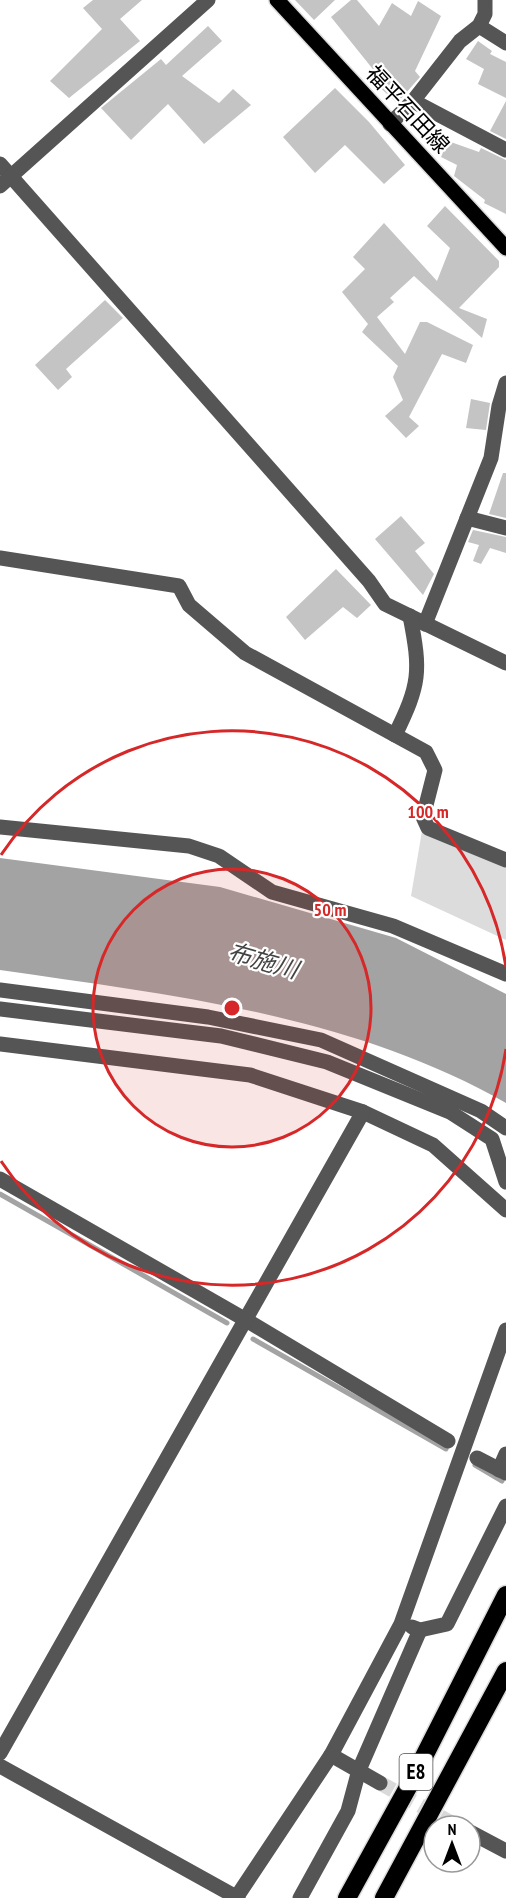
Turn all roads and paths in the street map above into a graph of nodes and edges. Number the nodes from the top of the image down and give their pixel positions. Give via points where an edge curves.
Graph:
1 (208, 0) edge
2 (277, 0) edge
3 (485, 0) edge
4 (479, 26) junction
5 (506, 43) edge
6 (413, 101) junction
7 (390, 124) junction
8 (506, 150) edge
9 (0, 164) edge
10 (5, 181) edge
11 (506, 248) edge
12 (506, 383) edge
13 (467, 518) junction
14 (506, 528) edge
15 (0, 558) edge
16 (410, 616) junction
17 (425, 624) junction
18 (506, 663) edge
19 (395, 735) junction
20 (0, 828) edge
21 (506, 860) edge
22 (506, 974) edge
23 (0, 990) edge
24 (0, 1009) edge
25 (0, 1044) edge
26 (363, 1112) junction
27 (506, 1128) edge
28 (0, 1179) edge
29 (506, 1182) edge
30 (506, 1210) edge
31 (246, 1320) junction
32 (506, 1330) edge
33 (448, 1441) dead end
34 (506, 1454) edge
35 (477, 1458) dead end
36 (503, 1472) edge
37 (506, 1506) edge
38 (506, 1595) edge
39 (401, 1624) junction
40 (420, 1630) junction
41 (506, 1671) edge
42 (0, 1753) edge
43 (331, 1755) junction
44 (0, 1766) edge
45 (359, 1770) junction
46 (380, 1783) tunnel mouth
47 (482, 1838) edge
48 (506, 1851) edge
49 (237, 1898) edge
50 (300, 1898) edge
51 (347, 1898) edge
52 (384, 1898) edge

1 - 10 street
2 - 7 main road, 福平石田線
3 - 4 street via 485,14
4 - 5 street
4 - 6 street via 460,41
6 - 7 street
6 - 8 street
7 - 11 main road, 福平石田線
9 - 10 street
10 - 16 street via 369,581 385,604
12 - 13 street via 491,458
13 - 14 street
13 - 17 street
15 - 19 street via 179,586 189,605 245,653
16 - 17 street
16 - 19 street via 418,680
17 - 18 street
19 - 21 street via 426,752 435,770 423,818 428,828
20 - 22 street via 189,846 219,856 272,892 393,926
23 - 27 street via 208,1017 321,1040 481,1111
24 - 29 street via 221,1036 327,1062 450,1112 492,1139
25 - 26 street via 250,1075
26 - 30 street via 433,1145
26 - 31 street
28 - 31 street
31 - 33 street
31 - 42 street
32 - 39 street
34 - 36 street
35 - 36 street
37 - 40 street via 447,1624
38 - 51 highway, E8
39 - 40 street
39 - 43 street
40 - 45 street
41 - 52 highway, E8
43 - 45 street
43 - 49 street
44 - 49 street
45 - 46 street
45 - 50 street via 348,1811
47 - 48 street

